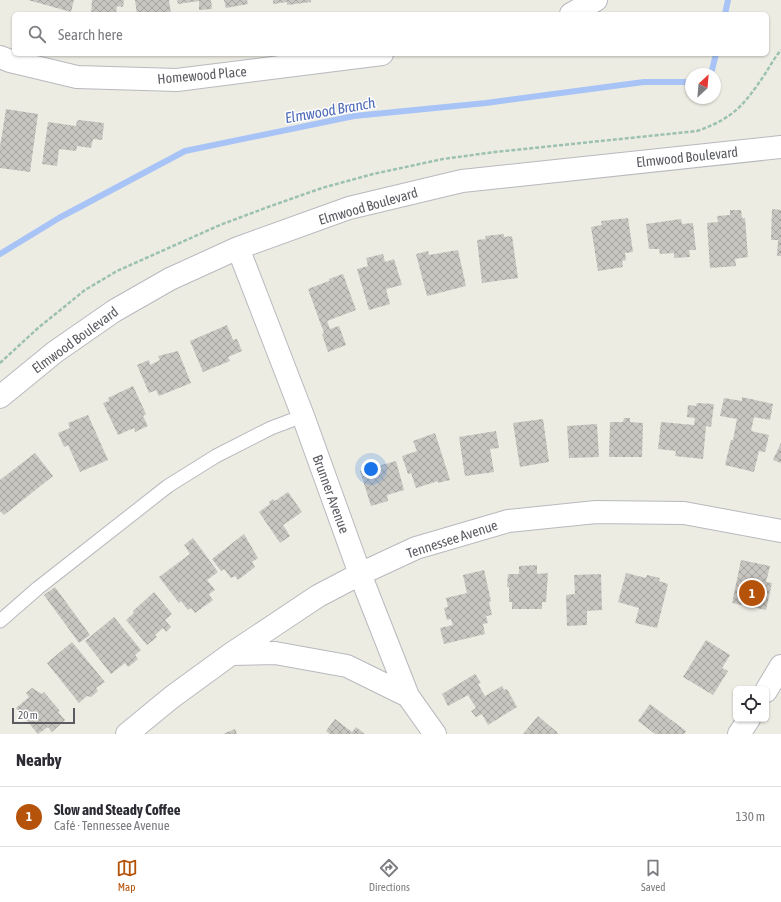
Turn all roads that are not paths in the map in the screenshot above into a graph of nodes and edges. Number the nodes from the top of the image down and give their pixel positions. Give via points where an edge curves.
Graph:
1 (596, 0) edge
2 (575, 12) edge
3 (366, 56) edge
4 (0, 57) edge
5 (781, 147) edge
6 (238, 248) junction
7 (0, 397) edge
8 (303, 416) junction
9 (781, 531) edge
10 (360, 574) junction
11 (0, 621) edge
12 (231, 654) junction
13 (781, 666) edge
14 (769, 686) edge
15 (408, 696) junction
16 (747, 722) edge
17 (127, 734) edge
18 (435, 734) edge
19 (739, 734) edge

1 - 2 street
3 - 4 street, Homewood Place via 177,80 77,77
5 - 6 street, Elmwood Boulevard via 462,181 350,208
6 - 7 street, Elmwood Boulevard via 170,279 114,311 55,352
6 - 8 street, Brunner Avenue
8 - 10 street, Brunner Avenue
8 - 11 lane via 271,428 216,456 168,486
9 - 10 street, Tennessee Avenue via 684,512 596,512 508,521 416,548
10 - 12 street, Tennessee Avenue via 318,596
10 - 15 street, Brunner Avenue
12 - 15 street via 275,653 347,666
12 - 17 street, Tennessee Avenue
13 - 14 street
15 - 18 street, Brunner Avenue
16 - 19 street

